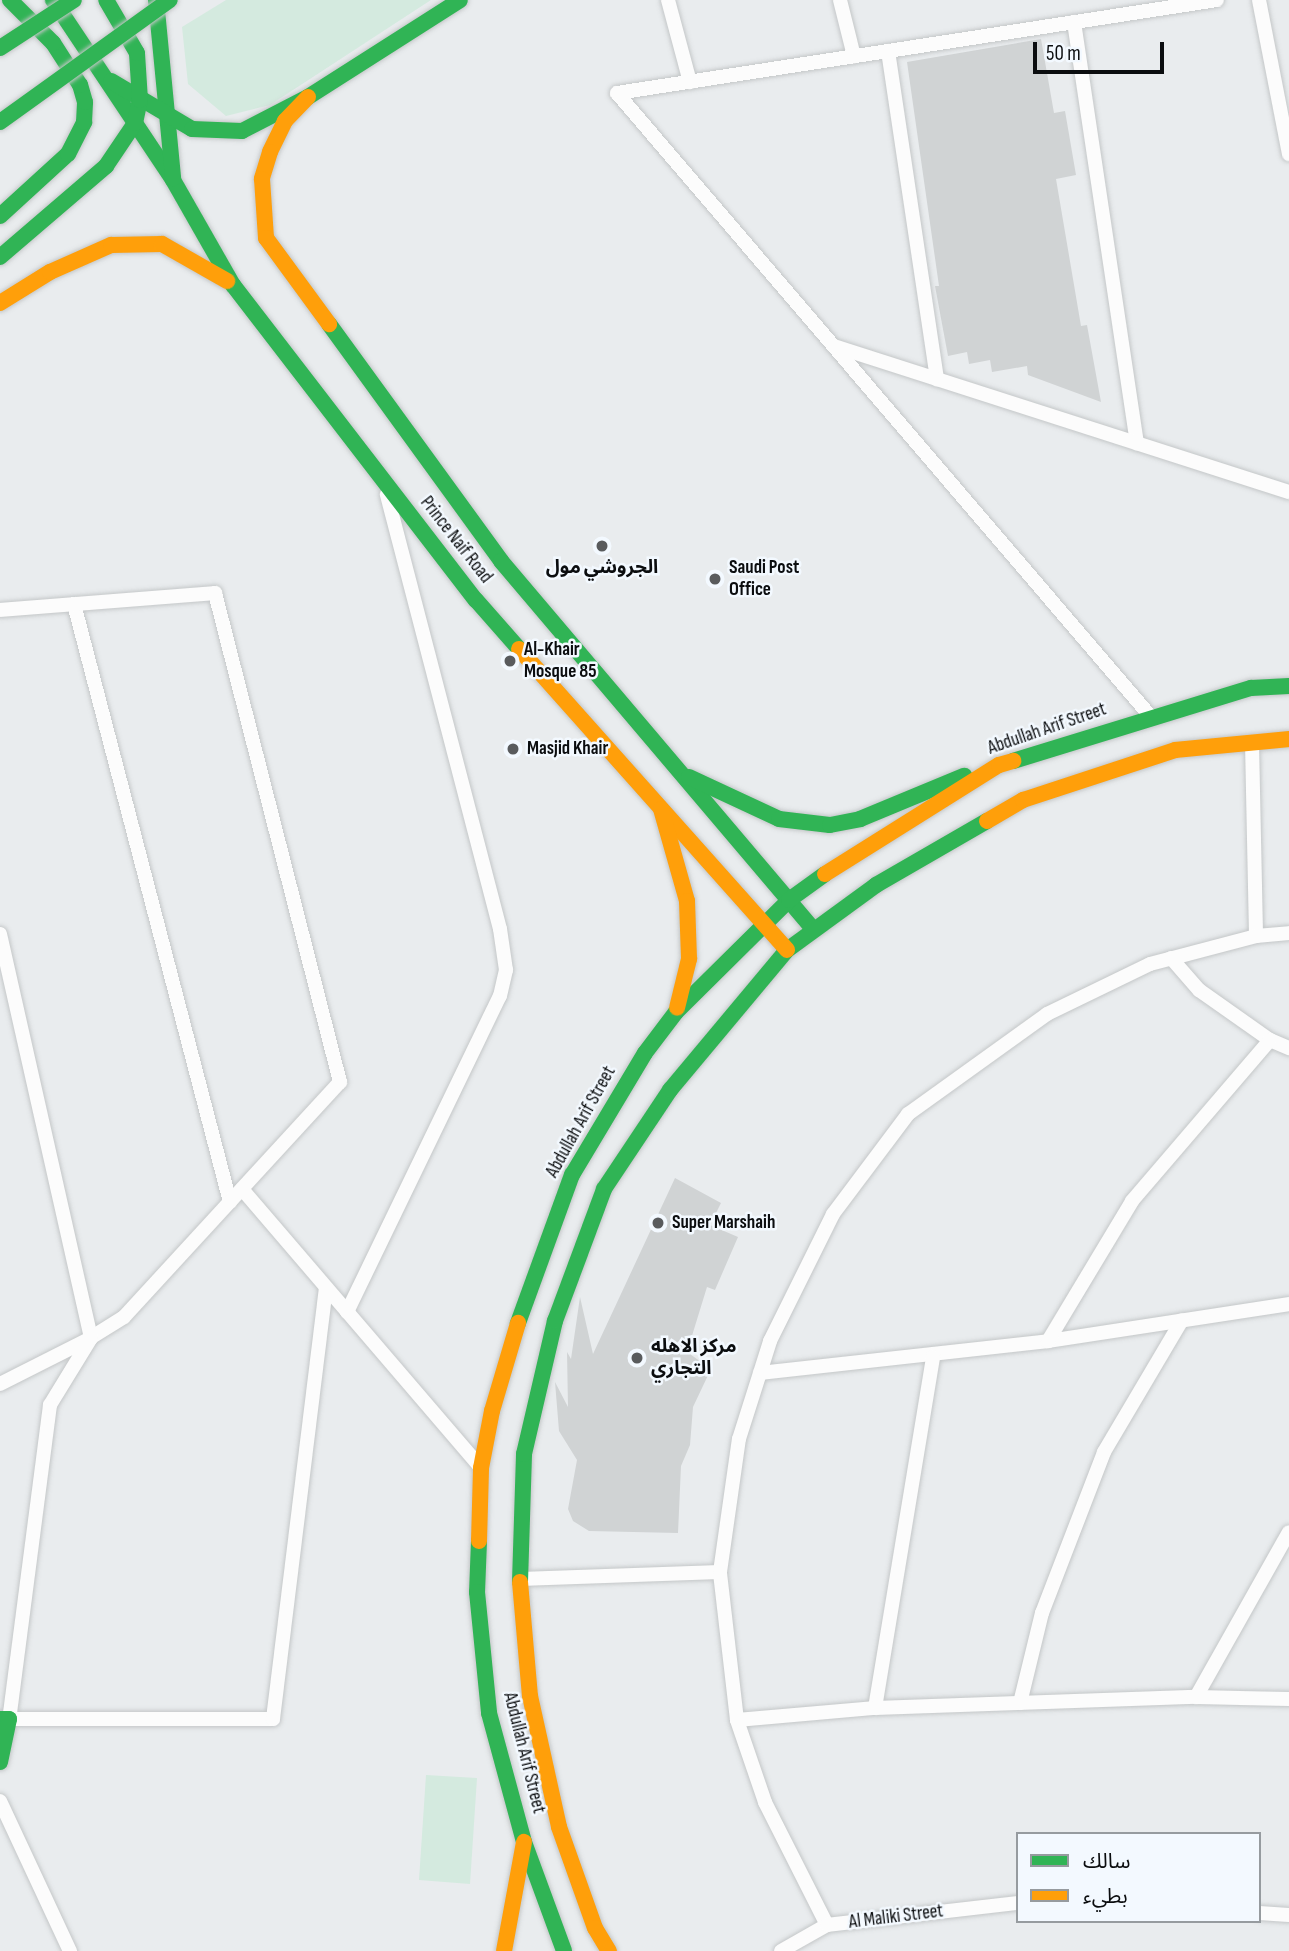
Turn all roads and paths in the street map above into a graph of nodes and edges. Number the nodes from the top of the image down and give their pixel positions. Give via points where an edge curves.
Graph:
1 (10, 0) edge
2 (52, 0) edge
3 (74, 0) edge
4 (106, 0) edge
5 (156, 0) edge
6 (170, 0) edge
7 (460, 0) edge
8 (668, 0) edge
9 (840, 0) edge
10 (1217, 0) edge
11 (1259, 0) edge
12 (1074, 22) junction
13 (0, 48) edge
14 (888, 51) junction
15 (854, 56) junction
16 (100, 74) junction
17 (690, 82) junction
18 (308, 97) junction
19 (140, 100) junction
20 (167, 118) junction
21 (0, 122) edge
22 (135, 123) junction
23 (1289, 154) edge
24 (173, 180) junction
25 (0, 216) edge
26 (0, 257) edge
27 (233, 285) junction
28 (0, 303) edge
29 (833, 345) junction
30 (937, 379) junction
31 (1137, 443) junction
32 (384, 483) junction
33 (1289, 492) edge
34 (74, 604) junction
35 (0, 610) edge
36 (1289, 685) edge
37 (1151, 717) junction
38 (1289, 739) edge
39 (1252, 743) junction
40 (999, 765) junction
41 (680, 772) junction
42 (658, 800) junction
43 (789, 900) junction
44 (765, 922) junction
45 (813, 929) junction
46 (1289, 933) edge
47 (0, 934) edge
48 (1256, 936) junction
49 (787, 950) junction
50 (1171, 958) junction
51 (676, 1012) junction
52 (1270, 1040) junction
53 (1289, 1048) edge
54 (242, 1189) junction
55 (230, 1202) junction
56 (326, 1288) junction
57 (1289, 1304) edge
58 (347, 1312) junction
59 (1182, 1320) junction
60 (91, 1338) junction
61 (1048, 1341) junction
62 (933, 1357) junction
63 (760, 1373) junction
64 (0, 1384) edge
65 (481, 1468) junction
66 (1289, 1532) edge
67 (720, 1572) junction
68 (520, 1579) junction
69 (1196, 1697) junction
70 (1289, 1699) edge
71 (1020, 1703) junction
72 (875, 1708) junction
73 (4, 1719) edge
74 (737, 1720) junction
75 (0, 1762) edge
76 (0, 1768) edge
77 (0, 1801) edge
78 (524, 1842) junction
79 (1016, 1903) edge
80 (1261, 1913) edge
81 (1289, 1915) edge
82 (827, 1925) junction
83 (70, 1951) edge
84 (504, 1951) edge
85 (564, 1951) edge
86 (609, 1951) edge
87 (781, 1951) edge

1 - 25 main road via 54,43 85,102 81,130 68,154
2 - 16 main road, Prince Naif Road
3 - 13 main road, bridge
4 - 19 main road via 137,53
5 - 20 main road
6 - 21 main road, bridge
7 - 18 main road
8 - 17 street
9 - 15 street
10 - 12 street
11 - 23 street
12 - 14 street
12 - 31 street
14 - 15 street
14 - 30 street
15 - 17 street
16 - 19 main road
16 - 22 main road, Prince Naif Road
17 - 29 street via 617,93
18 - 20 main road via 242,131 192,129
18 - 41 main road, Prince Naif Road via 285,121 270,152 262,179 266,238 501,561
19 - 20 main road
19 - 22 main road
20 - 24 main road
22 - 24 main road, Prince Naif Road
22 - 26 main road via 106,166
24 - 27 main road, Prince Naif Road
27 - 28 main road via 162,244 111,245 50,272
27 - 32 main road, Prince Naif Road
29 - 30 street
29 - 37 street
30 - 31 street
31 - 33 street
32 - 42 main road, Prince Naif Road via 477,600
32 - 58 street via 500,929 506,970 500,996
34 - 35 street
34 - 54 street via 215,593 340,1082
34 - 55 street
36 - 37 main road, Abdullah Arif Street via 1251,688
37 - 40 main road, Abdullah Arif Street
38 - 39 main road
39 - 45 main road via 1175,750 1023,800 876,885
39 - 48 street
40 - 41 main road via 922,790 860,819 830,825 779,819
40 - 43 main road, Abdullah Arif Street
41 - 43 main road, Prince Naif Road
42 - 44 main road, Prince Naif Road
42 - 51 main road via 687,901 689,959
43 - 44 main road, Abdullah Arif Street
43 - 45 main road, Prince Naif Road
44 - 49 main road, Prince Naif Road
44 - 51 main road, Abdullah Arif Street
45 - 49 main road, Abdullah Arif Street
46 - 48 street
47 - 60 street
48 - 50 street
49 - 68 main road, Abdullah Arif Street via 670,1090 604,1189 555,1321 524,1454
50 - 52 street via 1199,990
50 - 63 street via 1047,1014 908,1114 833,1214 770,1341
51 - 65 main road, Abdullah Arif Street via 645,1053 572,1175 521,1314
52 - 53 street
52 - 61 street via 1132,1201
54 - 55 street
54 - 56 street
55 - 60 street via 124,1317
56 - 58 street
56 - 73 street via 274,1720
57 - 59 street
58 - 65 street
59 - 61 street
59 - 71 street via 1104,1452 1042,1614
60 - 64 street
60 - 73 street via 50,1405
61 - 62 street
62 - 63 street
62 - 72 street
63 - 67 street via 739,1439
65 - 78 main road, Abdullah Arif Street via 477,1592 489,1713
66 - 69 street
67 - 68 street
67 - 74 street
68 - 86 main road, Abdullah Arif Street via 530,1696 559,1827 595,1928
69 - 70 street
69 - 71 street
71 - 72 street
72 - 74 street
73 - 75 main road
74 - 82 street via 765,1802
75 - 76 street
77 - 83 street
78 - 84 main road
78 - 85 main road, Abdullah Arif Street
79 - 82 street, Al Maliki Street
80 - 81 street
82 - 87 street, Al Maliki Street

